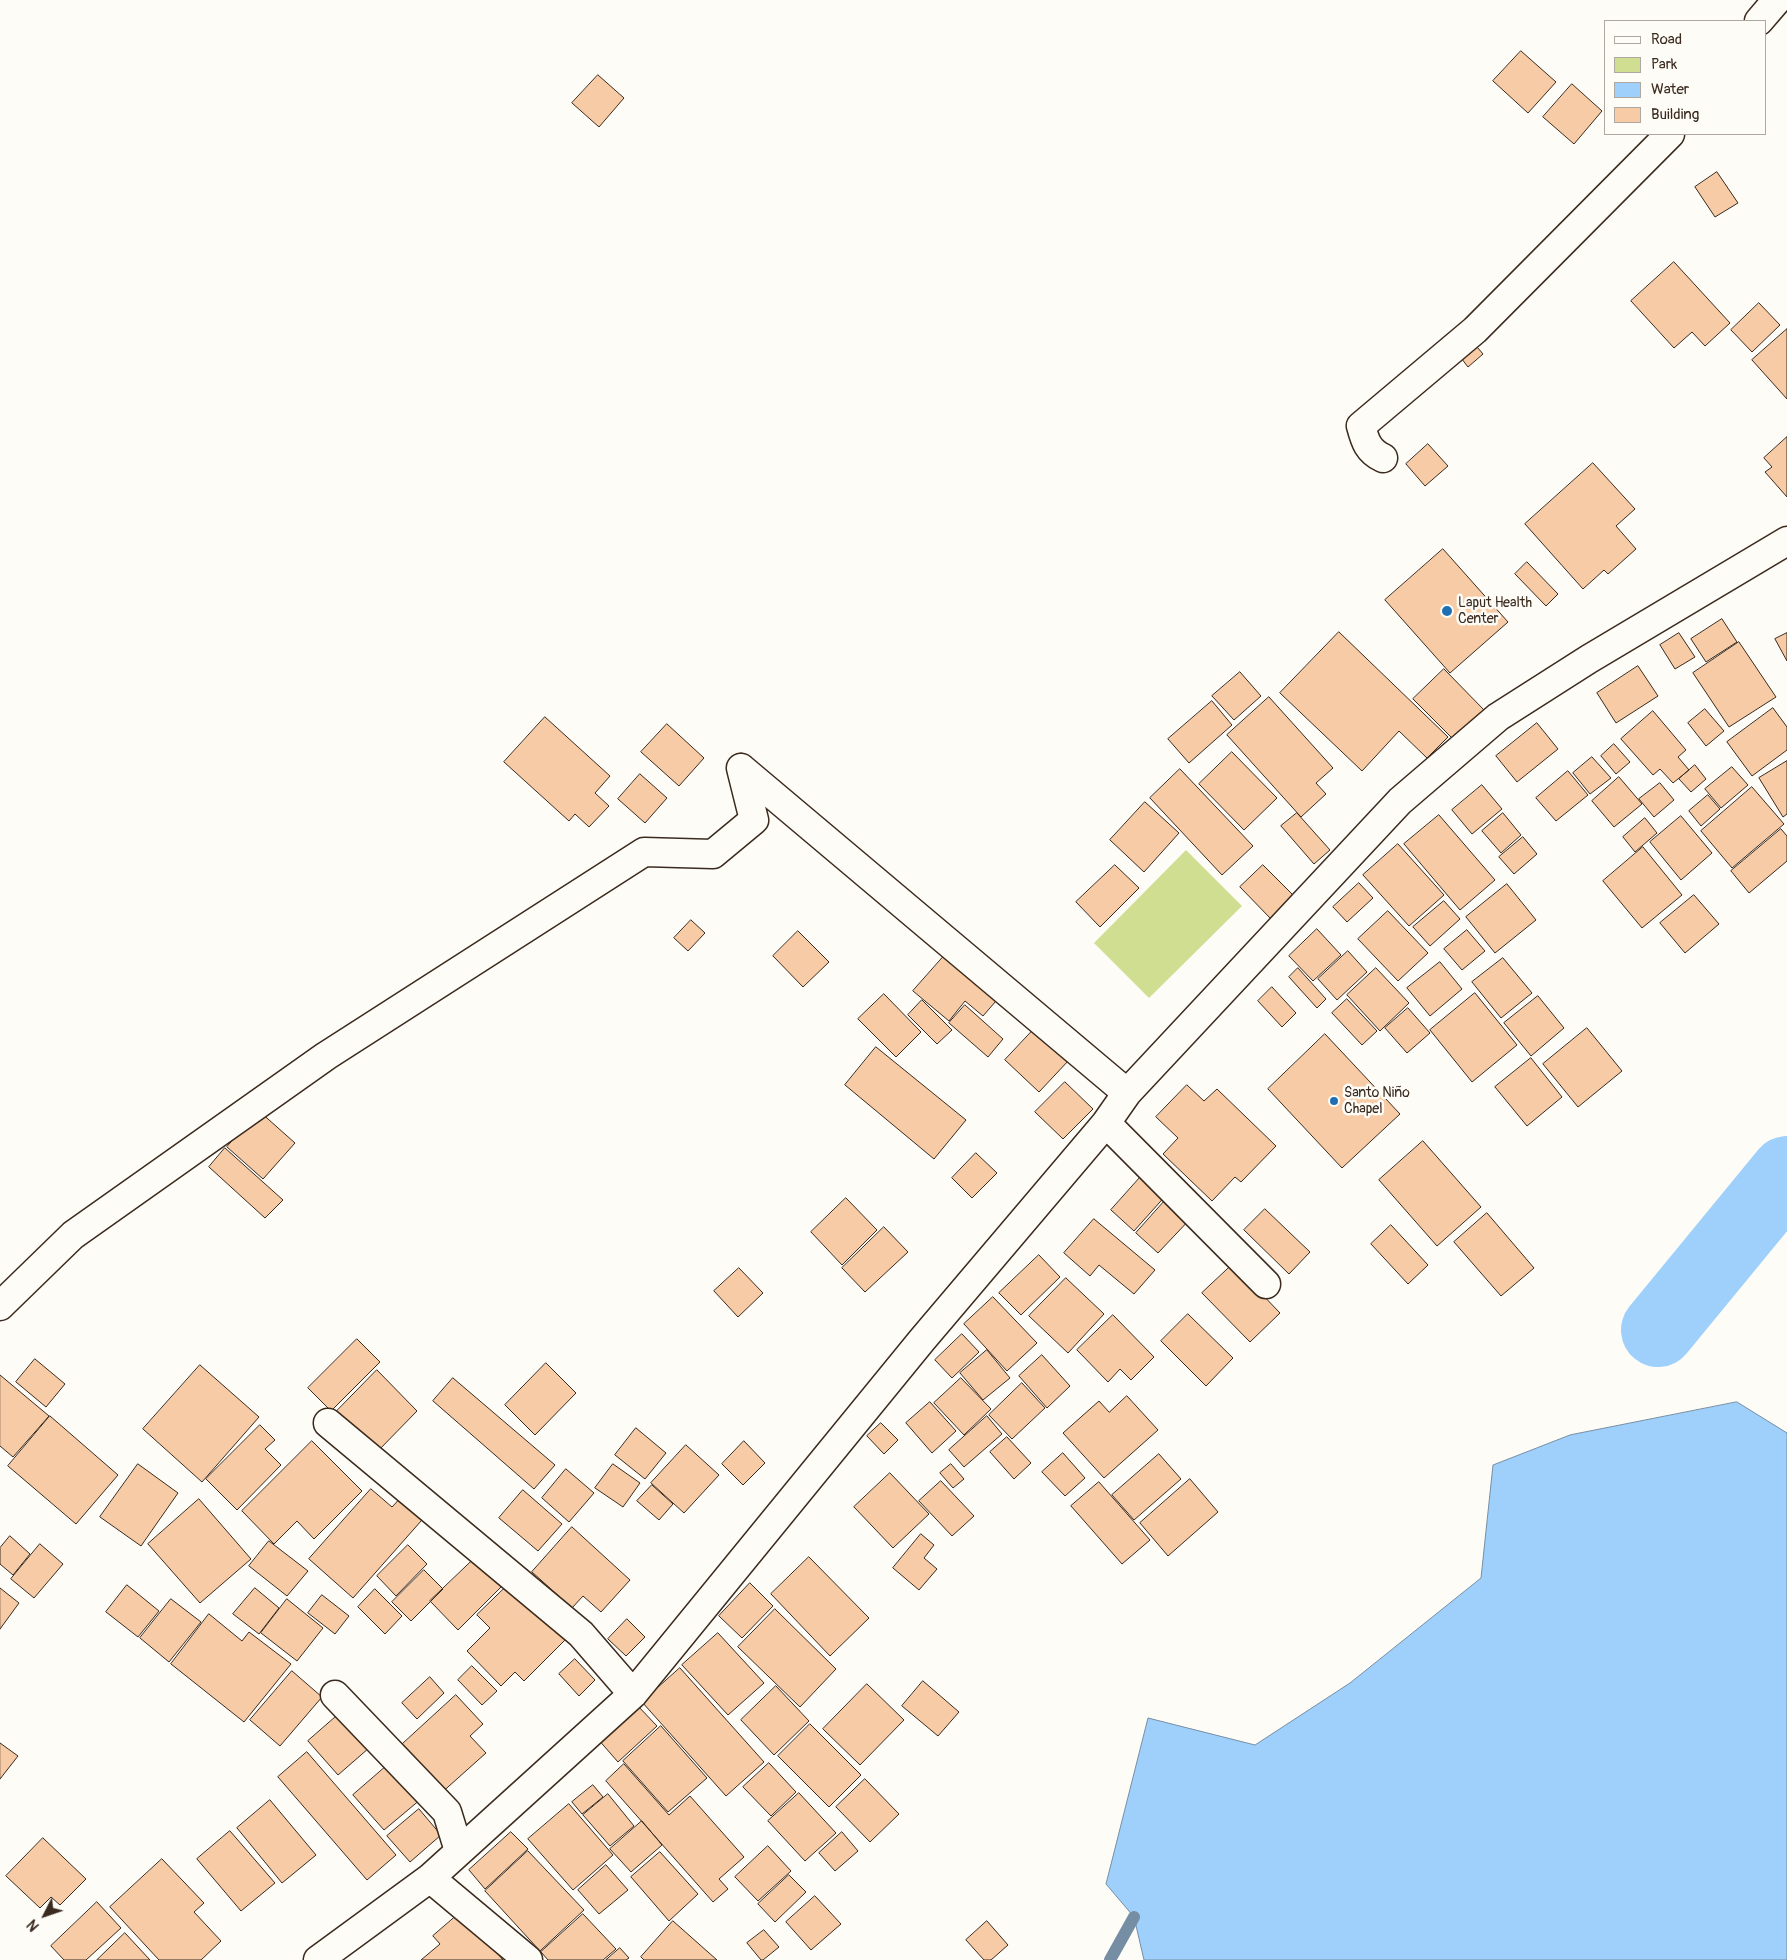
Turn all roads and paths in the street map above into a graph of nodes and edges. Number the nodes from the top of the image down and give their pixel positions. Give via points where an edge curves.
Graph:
1 (1777, 0) edge
2 (1760, 20) edge
3 (1669, 135) edge
4 (1383, 458) dead end
5 (1787, 541) edge
6 (1127, 1092) junction
7 (1106, 1124) junction
8 (1266, 1284) dead end
9 (0, 1306) edge
10 (328, 1424) dead end
11 (634, 1694) junction
12 (335, 1695) dead end
13 (459, 1851) junction
14 (430, 1878) junction
15 (318, 1960) edge
16 (528, 1960) edge

1 - 2 street
3 - 4 street via 1475,330 1361,426 1367,445
5 - 6 street via 1498,717 1400,801
6 - 7 street
6 - 9 street via 742,768 754,820 713,854 644,852 326,1056 73,1235
7 - 8 street
7 - 11 street via 922,1340
10 - 11 street via 581,1634
11 - 13 street
12 - 13 street via 447,1812
13 - 14 street
14 - 15 street
14 - 16 street

